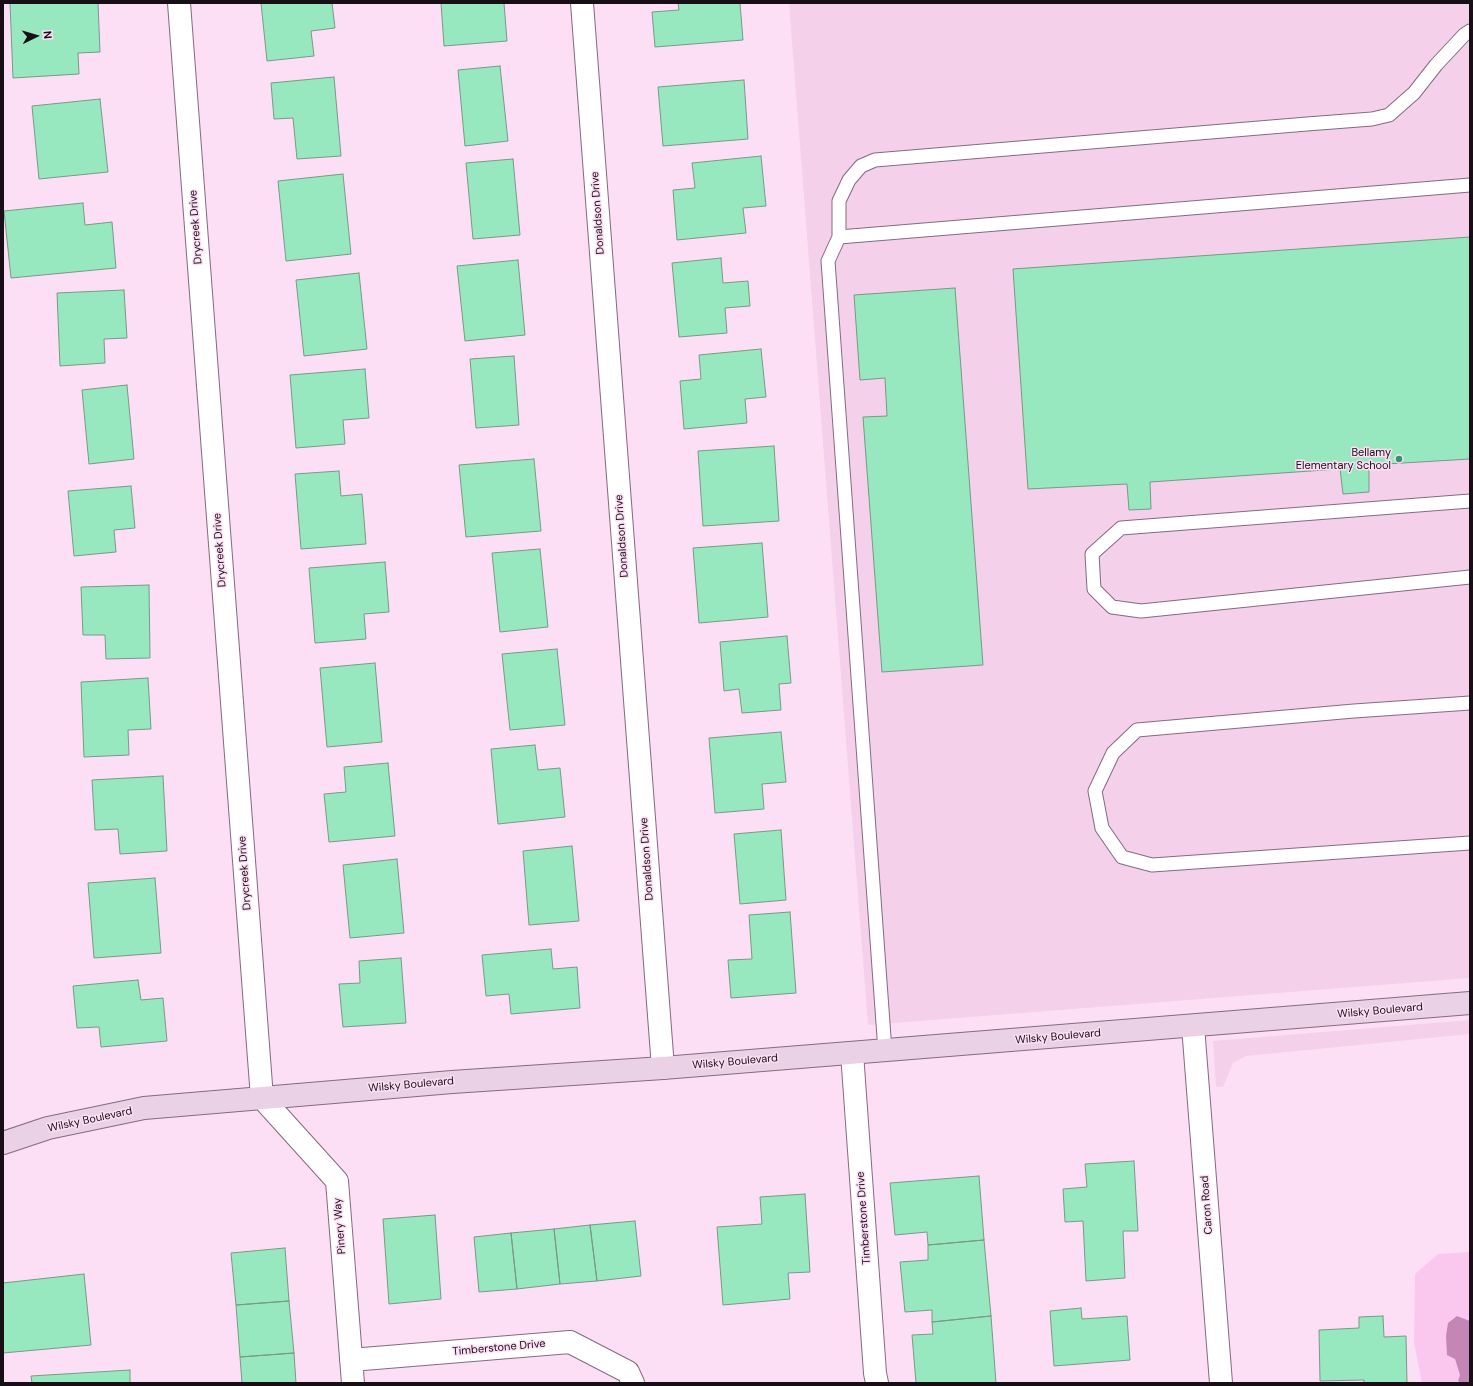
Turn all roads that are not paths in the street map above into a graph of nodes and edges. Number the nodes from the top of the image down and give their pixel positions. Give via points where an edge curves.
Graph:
1 (179, 3) edge
2 (582, 3) edge
3 (1470, 31) edge
4 (1470, 185) edge
5 (839, 237) junction
6 (1470, 501) edge
7 (1470, 577) edge
8 (1470, 703) edge
9 (1470, 843) edge
10 (1470, 1003) edge
11 (1193, 1026) junction
12 (885, 1051) junction
13 (852, 1053) junction
14 (663, 1068) junction
15 (262, 1098) junction
16 (3, 1143) edge
17 (351, 1360) junction
18 (353, 1383) edge
19 (633, 1383) edge
20 (877, 1383) edge
21 (1221, 1383) edge

1 - 15 street, Drycreek Drive
2 - 14 street, Donaldson Drive
3 - 5 lane via 1436,65 1414,93 1389,115 1372,119 875,160 861,166 849,180 839,201
4 - 5 lane
5 - 12 lane via 828,261
6 - 7 lane via 1121,528 1092,554 1094,589 1112,607 1142,610
8 - 9 lane via 1137,730 1113,753 1096,791 1102,828 1122,857 1152,865
10 - 11 main road, Wilsky Boulevard
11 - 12 main road, Wilsky Boulevard
11 - 21 street, Caron Road
12 - 13 main road, Wilsky Boulevard
13 - 14 main road, Wilsky Boulevard
13 - 20 street, Timberstone Drive
14 - 15 main road, Wilsky Boulevard
15 - 16 main road, Wilsky Boulevard via 144,1108 48,1128
15 - 17 street, Pinery Way via 337,1181
17 - 18 street, Pinery Way
17 - 19 street, Timberstone Drive via 570,1342 628,1372

